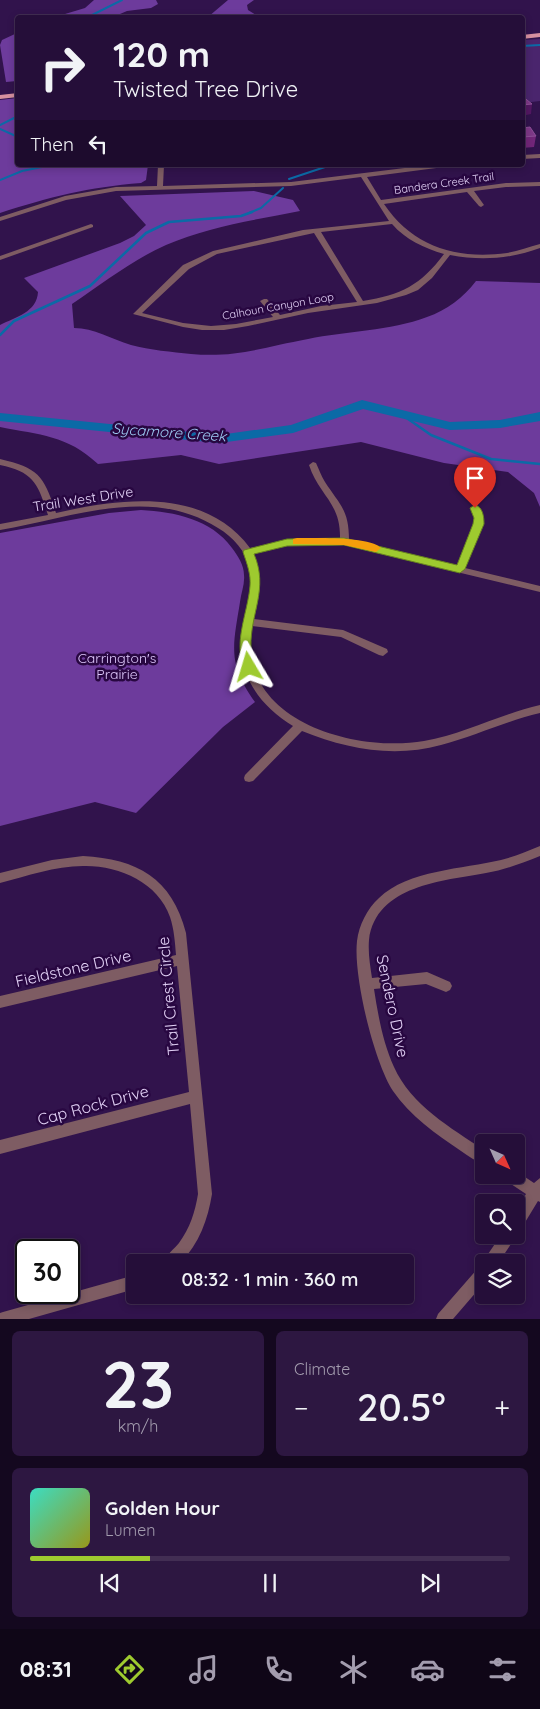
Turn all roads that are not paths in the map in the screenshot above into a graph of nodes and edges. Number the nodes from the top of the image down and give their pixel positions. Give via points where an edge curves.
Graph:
1 (540, 30) edge
2 (525, 32) edge
3 (540, 35) edge
4 (525, 37) edge
5 (15, 88) edge
6 (0, 90) edge
7 (15, 95) edge
8 (0, 97) edge
9 (540, 156) edge
10 (525, 157) edge
11 (161, 167) edge
12 (429, 167) edge
13 (363, 176) junction
14 (540, 184) edge
15 (160, 187) junction
16 (469, 190) junction
17 (381, 202) junction
18 (481, 204) dead end
19 (0, 219) edge
20 (395, 222) junction
21 (91, 226) dead end
22 (316, 230) junction
23 (540, 246) edge
24 (448, 252) junction
25 (0, 258) edge
26 (264, 301) dead end
27 (360, 302) junction
28 (278, 318) junction
29 (0, 462) edge
30 (313, 465) dead end
31 (475, 508) dead end
32 (53, 517) junction
33 (0, 527) edge
34 (344, 542) junction
35 (248, 552) junction
36 (460, 569) junction
37 (540, 589) edge
38 (249, 622) junction
39 (383, 652) dead end
40 (540, 709) edge
41 (300, 726) junction
42 (249, 778) dead end
43 (540, 850) edge
44 (0, 878) edge
45 (182, 959) junction
46 (368, 984) junction
47 (446, 986) dead end
48 (0, 1002) edge
49 (196, 1096) junction
50 (0, 1147) edge
51 (475, 1152) edge
52 (525, 1183) edge
53 (539, 1191) edge
54 (525, 1211) edge
55 (177, 1254) edge
56 (475, 1283) edge
57 (126, 1285) edge
58 (32, 1315) edge
59 (3, 1319) edge
60 (444, 1319) edge

1 - 2 main road
3 - 4 main road
5 - 6 main road
7 - 8 main road
9 - 10 street
11 - 15 street
12 - 13 street
13 - 15 street via 291,184
13 - 17 street
14 - 16 street, Bandera Creek Trail
15 - 19 street via 83,194
16 - 17 street, Bandera Creek Trail
16 - 18 street
17 - 20 street
20 - 22 street, Calhoun Canyon Loop
20 - 24 street via 410,237
21 - 25 street
22 - 27 street
22 - 28 street, Calhoun Canyon Loop via 232,248 199,259 180,272 137,314 183,326 210,328
23 - 24 street via 525,252 493,256
24 - 27 street, Calhoun Canyon Loop via 427,280 414,288 392,297
26 - 28 street
27 - 28 street, Calhoun Canyon Loop
29 - 32 street via 22,467 36,475
30 - 34 street via 318,478 340,508
31 - 36 street via 478,524
32 - 33 street, Trail West Drive
32 - 35 street, Trail West Drive via 123,504 168,505 210,518 231,533
34 - 35 street via 287,542
34 - 36 street
35 - 38 street, Trail West Drive via 256,585
36 - 37 street
38 - 39 street via 343,634
38 - 41 street, Trail West Drive via 245,647 252,675 272,704
40 - 41 street, Trail West Drive via 508,717 456,738 406,747 358,745
41 - 42 street
43 - 46 street, Sendero Drive via 500,866 416,882 387,898 375,911 365,932 363,944
44 - 45 street, Trail Crest Circle via 83,861 112,863 132,870 158,888 171,903 179,922
45 - 48 street, Fieldstone Drive
45 - 49 street, Trail Crest Circle
46 - 47 street via 427,978
46 - 51 street, Sendero Drive via 384,1058 400,1090 426,1118
49 - 50 street, Cap Rock Drive
49 - 55 street, Trail Crest Circle via 204,1177 203,1208 192,1236
52 - 53 street
53 - 54 street
56 - 60 street
57 - 58 street
58 - 59 street

